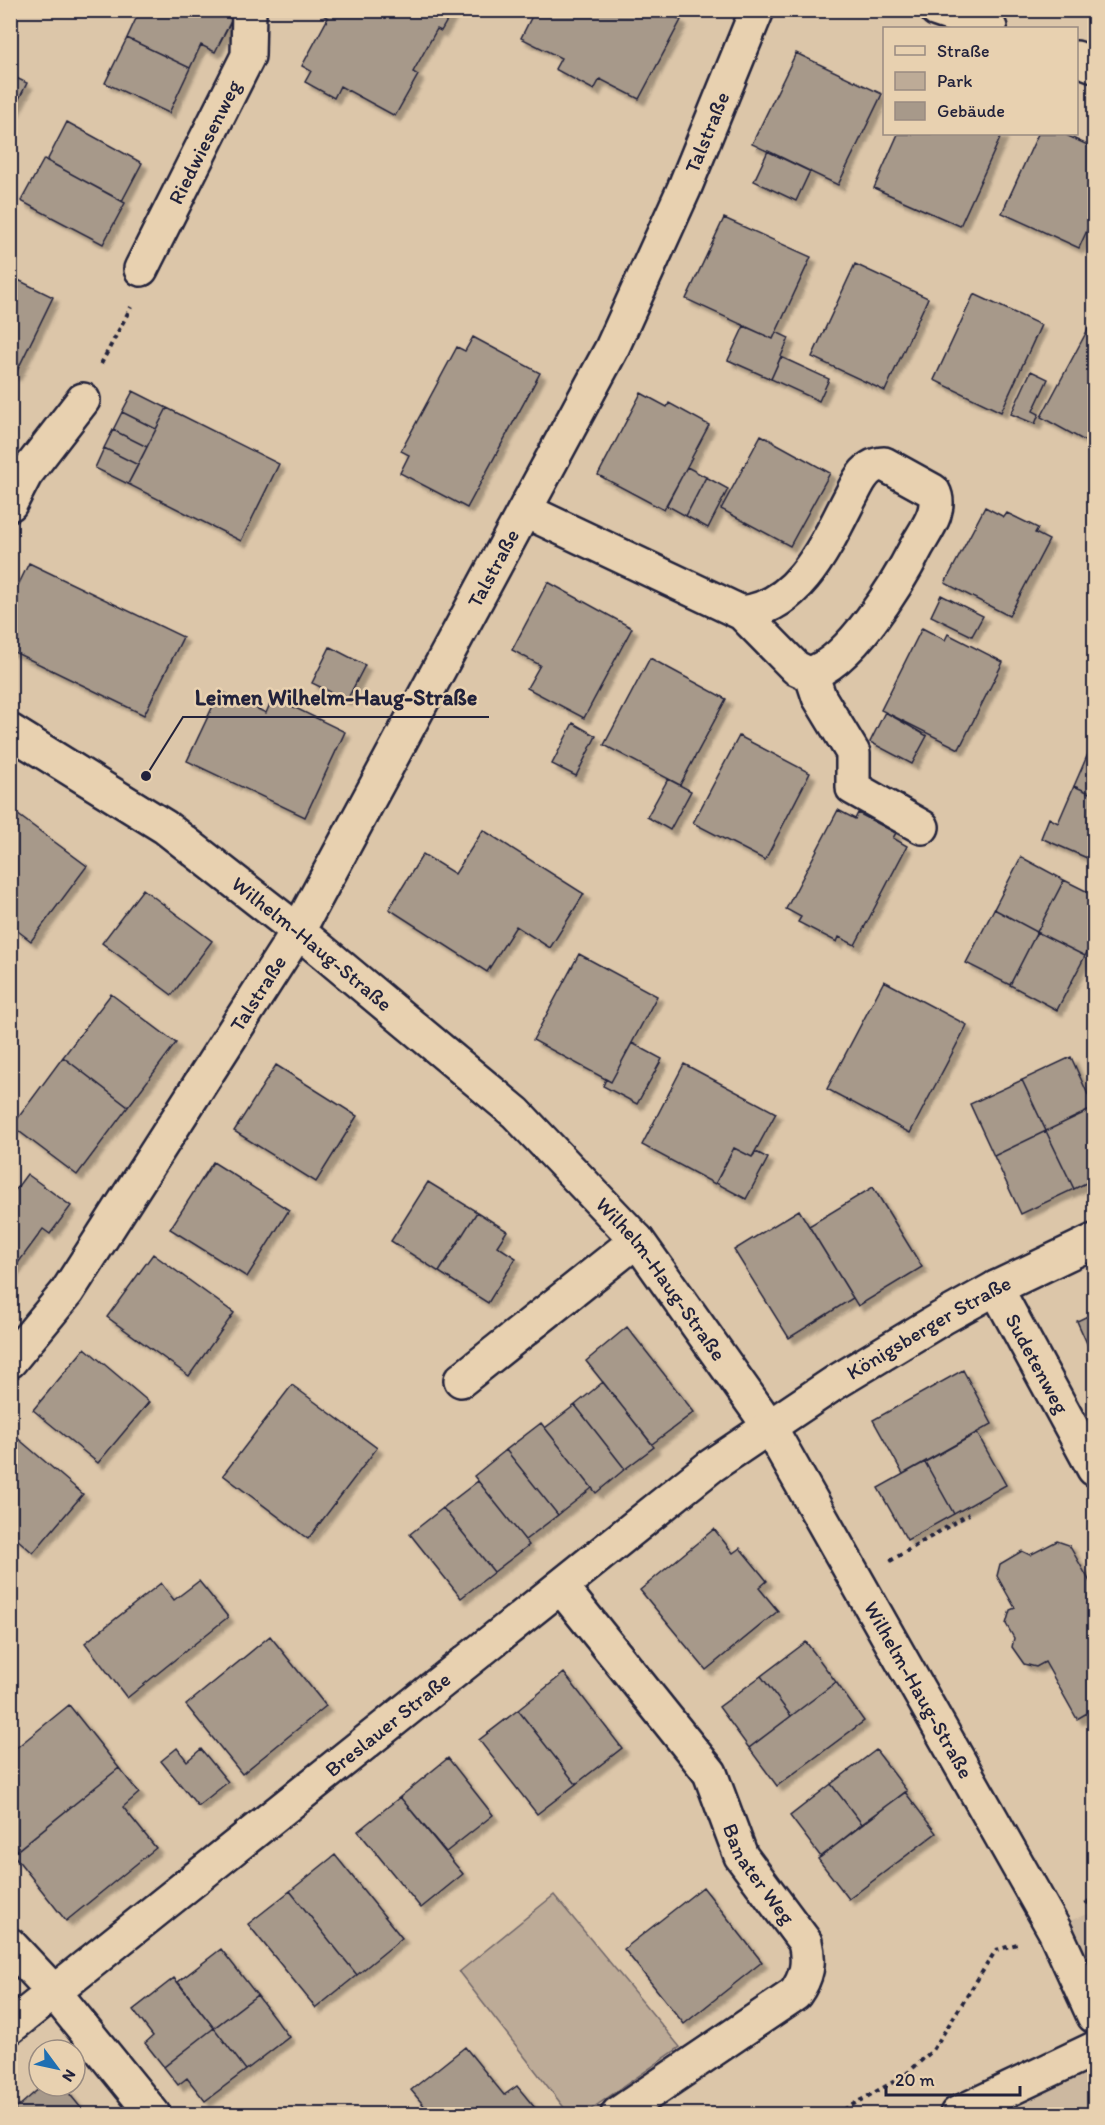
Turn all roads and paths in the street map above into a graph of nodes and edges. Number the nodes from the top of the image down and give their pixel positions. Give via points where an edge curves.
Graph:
1 (249, 10) edge
2 (757, 10) edge
3 (937, 10) edge
4 (987, 27) edge
5 (1078, 58) edge
6 (1095, 64) edge
7 (141, 269) joint
8 (83, 400) joint
9 (10, 504) edge
10 (526, 511) junction
11 (742, 614) junction
12 (811, 673) junction
13 (10, 731) edge
14 (922, 827) dead end
15 (298, 931) junction
16 (638, 1240) junction
17 (1095, 1241) edge
18 (996, 1287) junction
19 (10, 1361) edge
20 (461, 1380) dead end
21 (769, 1426) junction
22 (1095, 1469) edge
23 (969, 1514) dead end
24 (857, 1580) junction
25 (561, 1587) junction
26 (1055, 1931) junction
27 (10, 1945) edge
28 (54, 1992) junction
29 (1095, 2016) edge
30 (10, 2027) edge
31 (1095, 2049) edge
32 (153, 2115) edge
33 (618, 2115) edge
34 (836, 2115) edge
35 (957, 2115) edge

1 - 7 street, Riedwiesenweg via 248,56
2 - 10 street, Talstraße via 644,282
3 - 4 street
5 - 6 street
7 - 8 path via 138,293
8 - 9 street via 25,475
10 - 11 street, Talstraße
10 - 15 street, Talstraße
11 - 12 street, Talstraße via 796,668
11 - 12 street via 777,603 804,576 859,481 876,464 884,464 933,491 936,502 932,519 885,604 834,660
12 - 14 street via 819,697 853,753 853,788
13 - 15 street, Wilhelm-Haug-Straße via 165,827
15 - 16 street, Wilhelm-Haug-Straße via 516,1113
15 - 19 street, Talstraße via 67,1293
16 - 20 street
16 - 21 street, Wilhelm-Haug-Straße
17 - 18 street, Königsberger Straße
18 - 21 street, Königsberger Straße
18 - 22 street, Sudetenweg
21 - 24 street, Wilhelm-Haug-Straße
21 - 25 street, Breslauer Straße via 711,1466
23 - 24 path
24 - 26 street, Wilhelm-Haug-Straße
25 - 28 street, Breslauer Straße
25 - 33 street, Banater Weg via 710,1773 741,1856 805,1942 808,1954 803,1982 795,1994
26 - 29 street, Wilhelm-Haug-Straße
26 - 34 path via 996,1950 921,2064
27 - 28 street
28 - 30 street, Breslauer Straße
28 - 32 street
31 - 35 street

